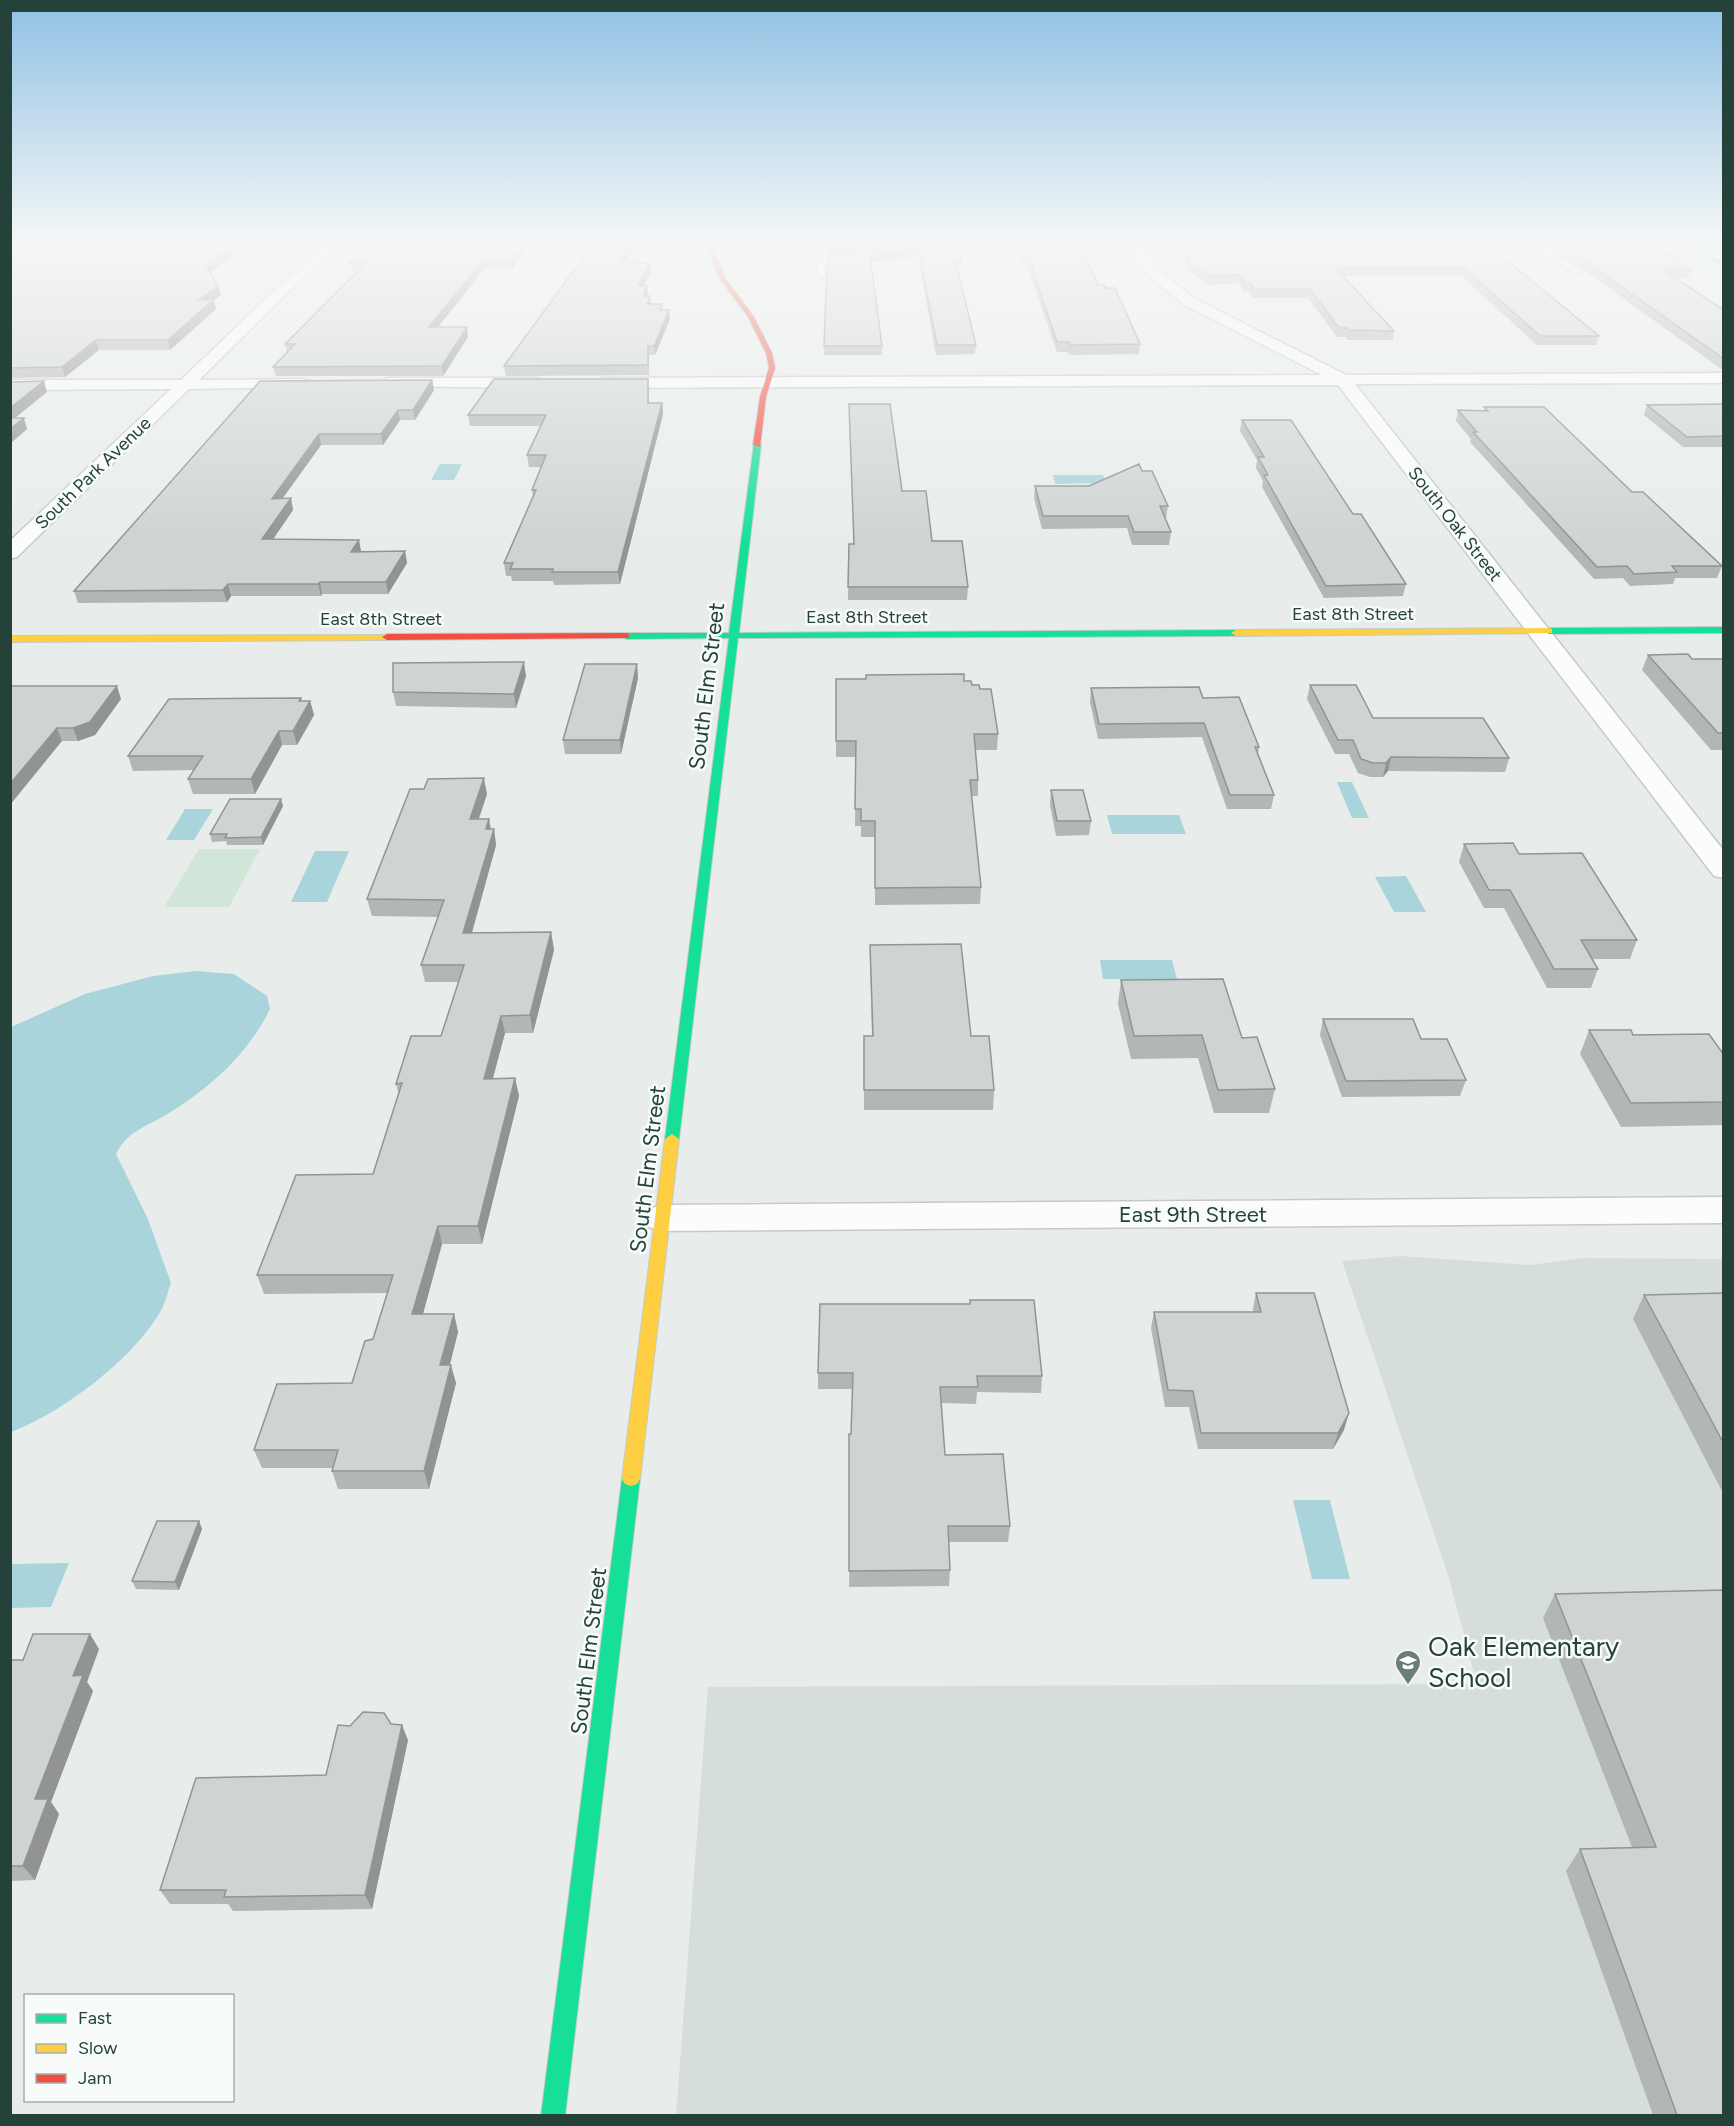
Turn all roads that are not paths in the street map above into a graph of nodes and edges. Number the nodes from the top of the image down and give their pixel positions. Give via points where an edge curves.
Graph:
1 (229, 343) edge
2 (764, 343) edge
3 (1271, 343) edge
4 (1724, 378) edge
5 (1342, 379) junction
6 (768, 382) junction
7 (557, 383) edge
8 (581, 383) edge
9 (187, 384) junction
10 (318, 384) edge
11 (366, 384) edge
12 (10, 385) edge
13 (10, 554) edge
14 (1724, 630) edge
15 (1538, 632) junction
16 (734, 636) junction
17 (10, 639) edge
18 (1724, 870) edge
19 (1724, 1210) edge
20 (662, 1218) junction
21 (553, 2115) edge

1 - 9 street, South Park Avenue
2 - 6 street, South Elm Street via 772,368
3 - 5 street, South Oak Street
4 - 5 street
5 - 6 street
5 - 15 street, South Oak Street
6 - 8 street
6 - 16 street, South Elm Street
7 - 11 street
9 - 10 street
9 - 12 street
9 - 13 street, South Park Avenue
14 - 15 street, East 8th Street
15 - 16 street, East 8th Street
15 - 18 street, South Oak Street
16 - 17 street, East 8th Street
16 - 20 street, South Elm Street
19 - 20 street, East 9th Street
20 - 21 street, South Elm Street

